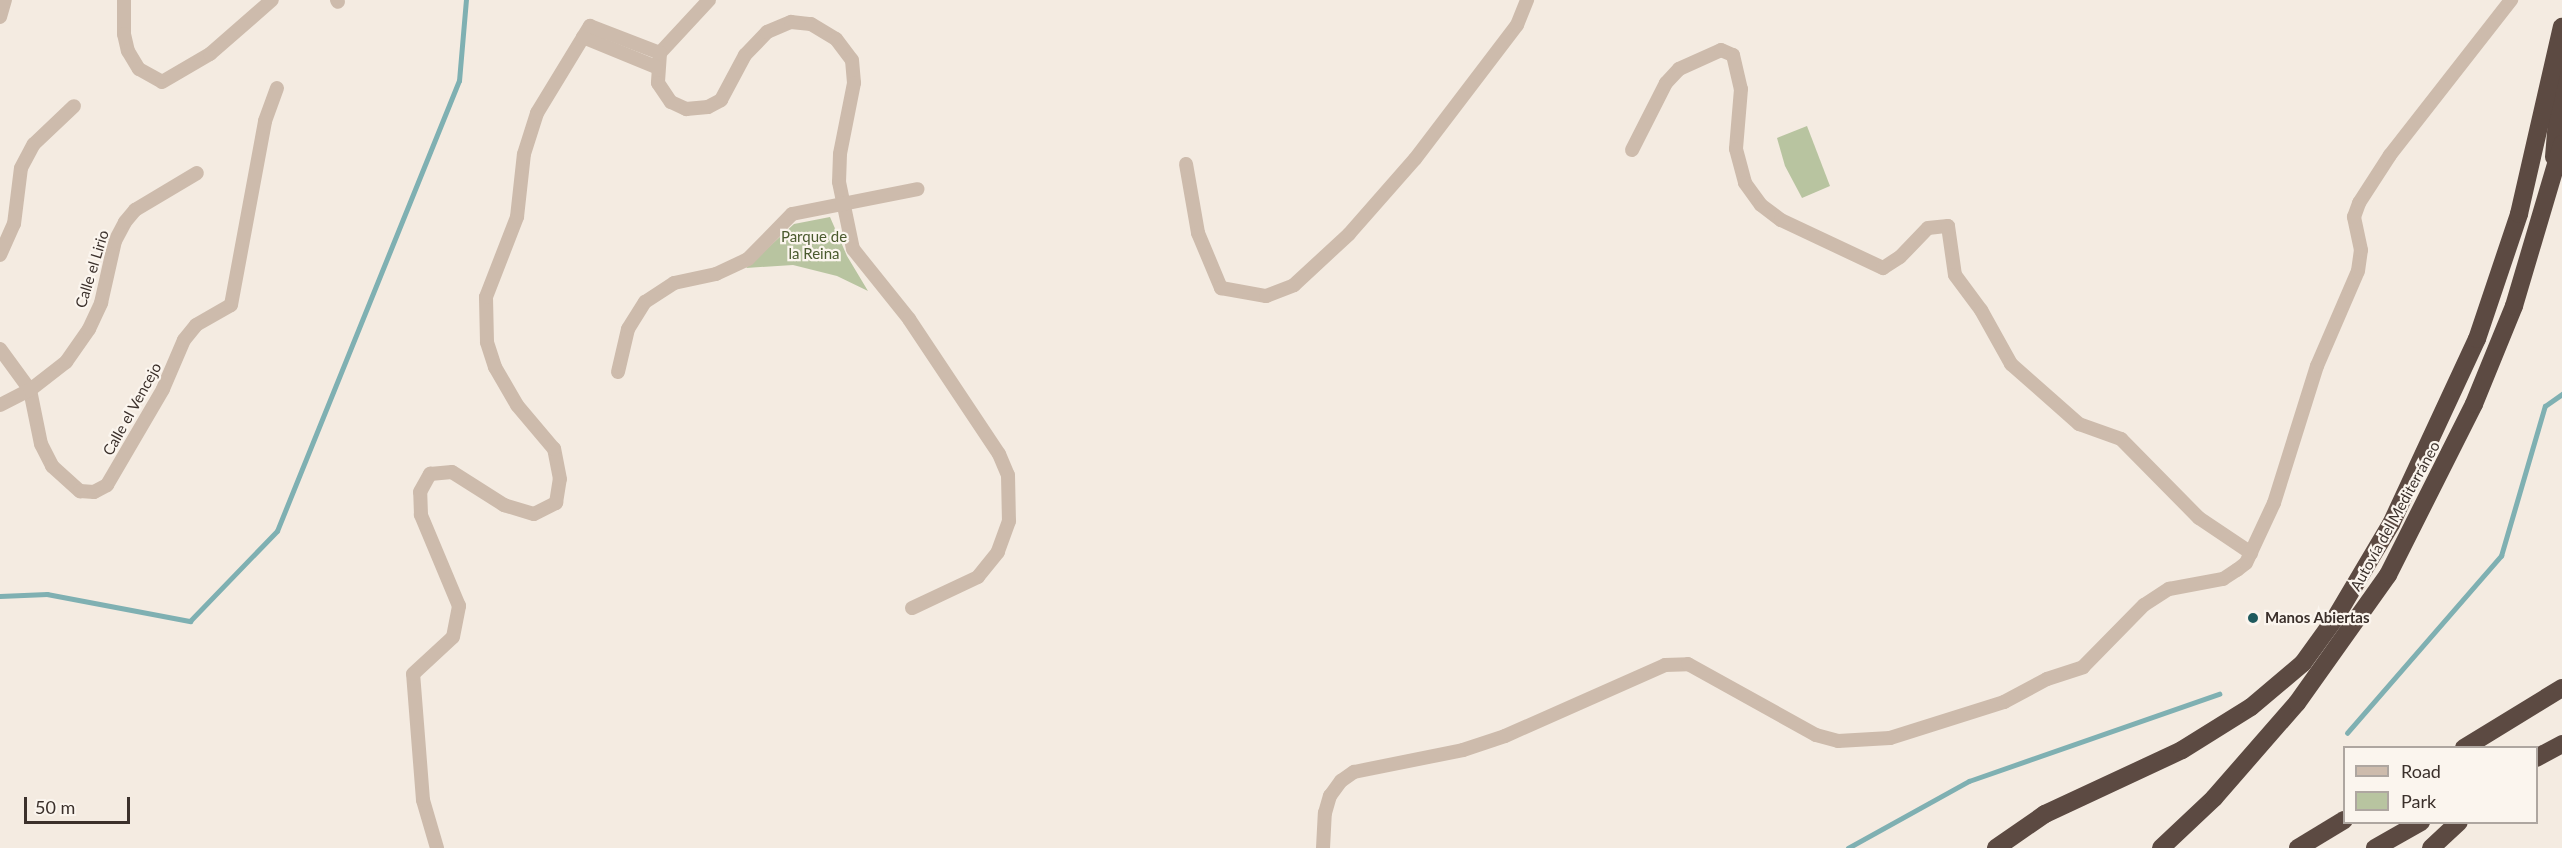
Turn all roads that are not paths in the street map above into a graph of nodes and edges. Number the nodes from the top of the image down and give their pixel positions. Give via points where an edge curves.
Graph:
1 (5, 0) edge
2 (124, 0) edge
3 (272, 0) edge
4 (709, 0) edge
5 (1527, 0) edge
6 (2511, 0) edge
7 (0, 17) edge
8 (2562, 27) edge
9 (587, 32) junction
10 (660, 53) junction
11 (2562, 63) edge
12 (656, 67) junction
13 (277, 88) dead end
14 (74, 106) dead end
15 (2562, 144) edge
16 (1632, 150) dead end
17 (1186, 164) dead end
18 (2554, 168) junction
19 (198, 173) dead end
20 (918, 189) dead end
21 (842, 204) junction
22 (0, 255) edge
23 (0, 349) edge
24 (618, 372) dead end
25 (30, 390) junction
26 (0, 405) edge
27 (2251, 553) junction
28 (912, 609) dead end
29 (2562, 688) edge
30 (2562, 744) edge
31 (2466, 746) edge
32 (2538, 758) edge
33 (2343, 821) edge
34 (2417, 824) edge
35 (2457, 824) edge
36 (437, 848) edge
37 (1323, 848) edge
38 (1996, 848) edge
39 (2161, 848) edge
40 (2298, 848) edge
41 (2375, 848) edge
42 (2431, 848) edge

1 - 7 street
2 - 3 street via 128,51 139,69 162,82 210,54
4 - 10 street
5 - 17 street via 1517,25 1415,159 1348,234 1294,285 1266,296 1221,288 1198,233
6 - 27 street via 2391,155 2359,203 2354,217 2361,250 2358,271 2336,316 2284,476
8 - 38 highway via 2519,214 2476,339 2391,524 2334,620 2280,686 2228,723 2182,750 2045,814
9 - 10 street
9 - 12 street
9 - 36 street via 537,113 524,154 517,217 490,286 484,315 495,367 517,405 554,449 560,479 556,503 534,514 504,505 452,472 430,474 420,492 421,515 459,606 453,637 413,674 423,800
10 - 12 street
11 - 18 highway
12 - 21 street via 657,83 670,102 686,109 708,107 721,100 745,55 767,32 791,22 811,24 837,39 852,60 854,83 840,154
13 - 25 street, Calle el Vencejo via 265,121 231,305 196,325 184,340 164,389 107,484 94,492 80,491 57,473 41,444
14 - 22 street via 34,144 21,168 14,224
15 - 18 highway, Autovía del Mediterráneo
16 - 27 street via 1666,83 1679,69 1721,50 1733,55 1741,89 1736,149 1745,183 1761,205 1781,220 1882,268 1928,228 1948,226 1954,275 1981,310 2011,364 2079,424 2121,439 2199,518
18 - 39 highway, Autovía del Mediterráneo via 2514,306 2474,404 2388,574 2297,703 2214,798
19 - 25 street, Calle el Lirio via 135,210 124,222 115,241 101,303 89,329 66,362
20 - 21 street
21 - 24 street via 792,214 748,259 716,274 674,283 645,302 628,329
21 - 28 street via 853,249 909,319 1008,475 1010,521 998,552 978,577
23 - 25 street
25 - 26 street, Calle el Lirio
27 - 37 street via 2246,563 2223,579 2169,589 2144,605 2084,667 2047,679 2004,702 1890,738 1838,741 1816,735 1688,664 1665,665 1630,684 1494,740 1354,772 1330,796 1324,813
29 - 31 highway
30 - 32 highway
33 - 40 highway
34 - 41 highway
35 - 42 highway

